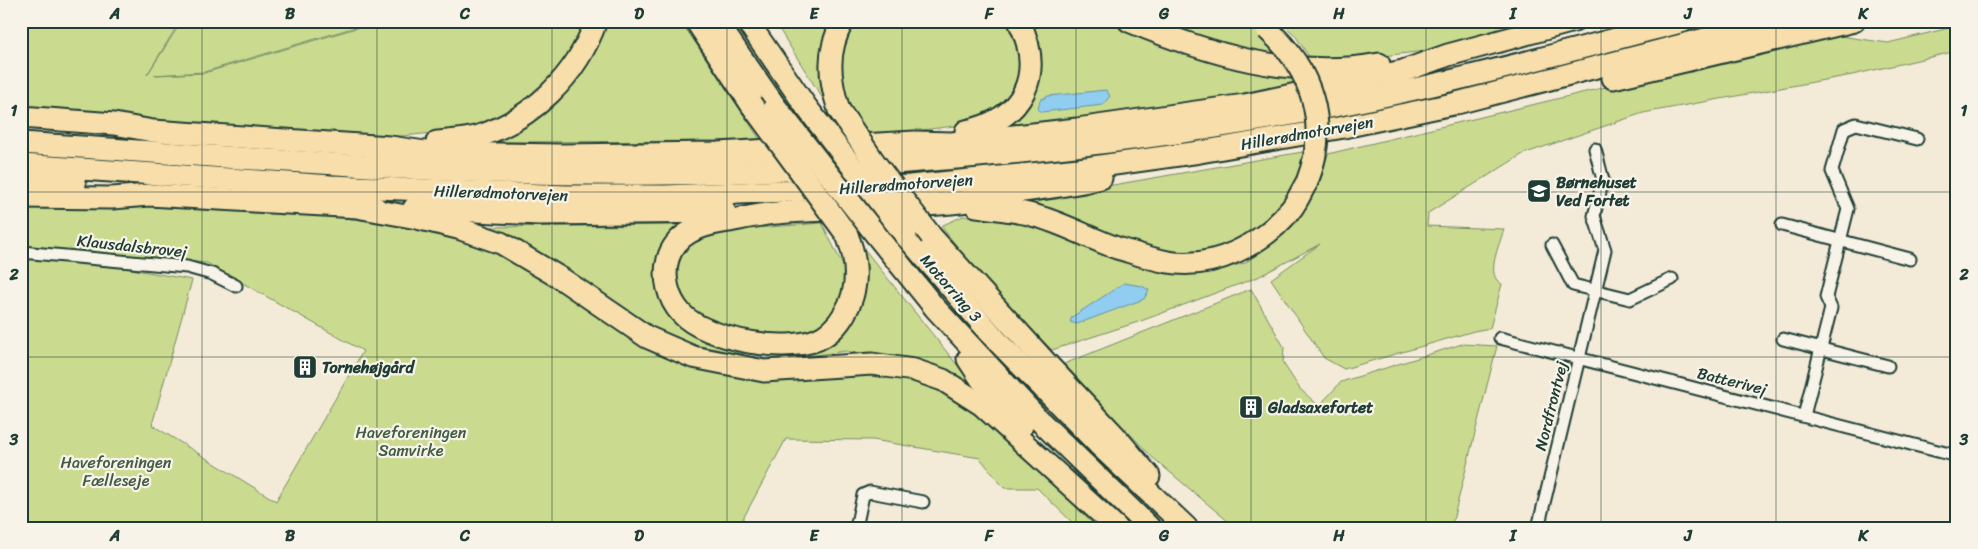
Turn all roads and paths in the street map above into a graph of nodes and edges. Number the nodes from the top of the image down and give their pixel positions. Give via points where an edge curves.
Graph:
1 (596, 21) edge
2 (696, 21) edge
3 (716, 21) edge
4 (746, 21) edge
5 (843, 21) edge
6 (1019, 21) edge
7 (1129, 21) edge
8 (1574, 21) edge
9 (1684, 21) edge
10 (1775, 21) edge
11 (1854, 21) edge
12 (1261, 25) edge
13 (1448, 55) junction
14 (1454, 104) junction
15 (21, 117) edge
16 (21, 129) edge
17 (153, 131) junction
18 (1917, 139) dead end
19 (915, 142) junction
20 (21, 143) edge
21 (390, 147) junction
22 (1595, 149) dead end
23 (1200, 152) junction
24 (21, 165) edge
25 (21, 180) edge
26 (149, 195) junction
27 (21, 197) edge
28 (953, 202) junction
29 (362, 208) junction
30 (762, 215) junction
31 (1782, 225) dead end
32 (1840, 240) junction
33 (1552, 246) dead end
34 (21, 252) edge
35 (1910, 259) dead end
36 (1672, 278) dead end
37 (236, 286) dead end
38 (1595, 292) junction
39 (935, 308) junction
40 (1500, 338) dead end
41 (1783, 339) dead end
42 (1821, 349) junction
43 (1579, 359) junction
44 (1888, 366) dead end
45 (1804, 416) junction
46 (1957, 456) edge
47 (1087, 500) junction
48 (923, 502) dead end
49 (856, 528) edge
50 (1117, 528) edge
51 (1150, 528) edge
52 (1187, 528) edge
53 (1193, 528) edge
54 (1538, 528) edge

1 - 21 highway via 575,65 531,110 474,137
2 - 30 highway, bridge via 751,104 847,235 856,262 853,295 846,313 823,337 795,346 737,339 690,321 680,313 668,290 666,271 669,257 676,243 691,230
3 - 39 highway, Motorring 3, bridge via 775,106
4 - 52 highway, Motorring 3, bridge via 807,108 906,236 1006,350 1098,444
5 - 53 highway, bridge via 831,49 832,89 839,110 875,163 931,236 1117,438
6 - 19 highway via 1027,38 1031,60 1030,74 1016,104 992,124
7 - 13 highway via 1199,49 1283,67 1370,66
8 - 13 highway
9 - 20 highway, Hillerødmotorvejen via 1457,80 1339,106 1200,130 1072,147 902,163 760,172 573,175 334,164
10 - 14 highway, Hillerødmotorvejen
11 - 14 highway via 1519,100
12 - 28 highway, bridge via 1288,49 1299,65 1315,104 1317,124 1316,151 1307,182 1292,207 1254,242 1217,259 1170,262 1116,247 1032,215
13 - 19 highway via 1403,71 1245,105 1077,129 952,142
14 - 23 highway, Hillerødmotorvejen
15 - 17 highway via 114,124
16 - 17 highway via 112,134
17 - 21 highway
18 - 32 street via 1856,124 1844,128 1832,171 1848,209
19 - 21 highway via 718,153 560,156 432,153
22 - 38 street, Nordfrontvej via 1603,180 1594,216 1605,250
23 - 24 highway, Hillerødmotorvejen via 1079,169 910,186 666,196 566,196 341,186
23 - 28 highway via 1079,184
25 - 26 highway via 114,188
26 - 27 highway
26 - 29 highway
28 - 30 highway
29 - 30 highway via 539,214 729,212
29 - 47 highway via 450,226 501,243 562,279 647,337 693,357 764,371 872,364 914,370 943,380 982,405
31 - 32 street
32 - 35 street
32 - 42 street via 1826,297 1831,308
33 - 38 street via 1574,285
34 - 37 street, Klausdalsbrovej via 187,267 212,274
36 - 38 street via 1630,299
38 - 43 street, Nordfrontvej
39 - 47 highway via 981,379
39 - 51 highway, Motorring 3 via 1040,421
40 - 43 street, Batterivej
41 - 42 street
42 - 44 street
42 - 45 street
43 - 45 street, Batterivej
43 - 54 street, Nordfrontvej
45 - 46 street, Batterivej
47 - 50 highway
48 - 49 street via 870,492 863,495

